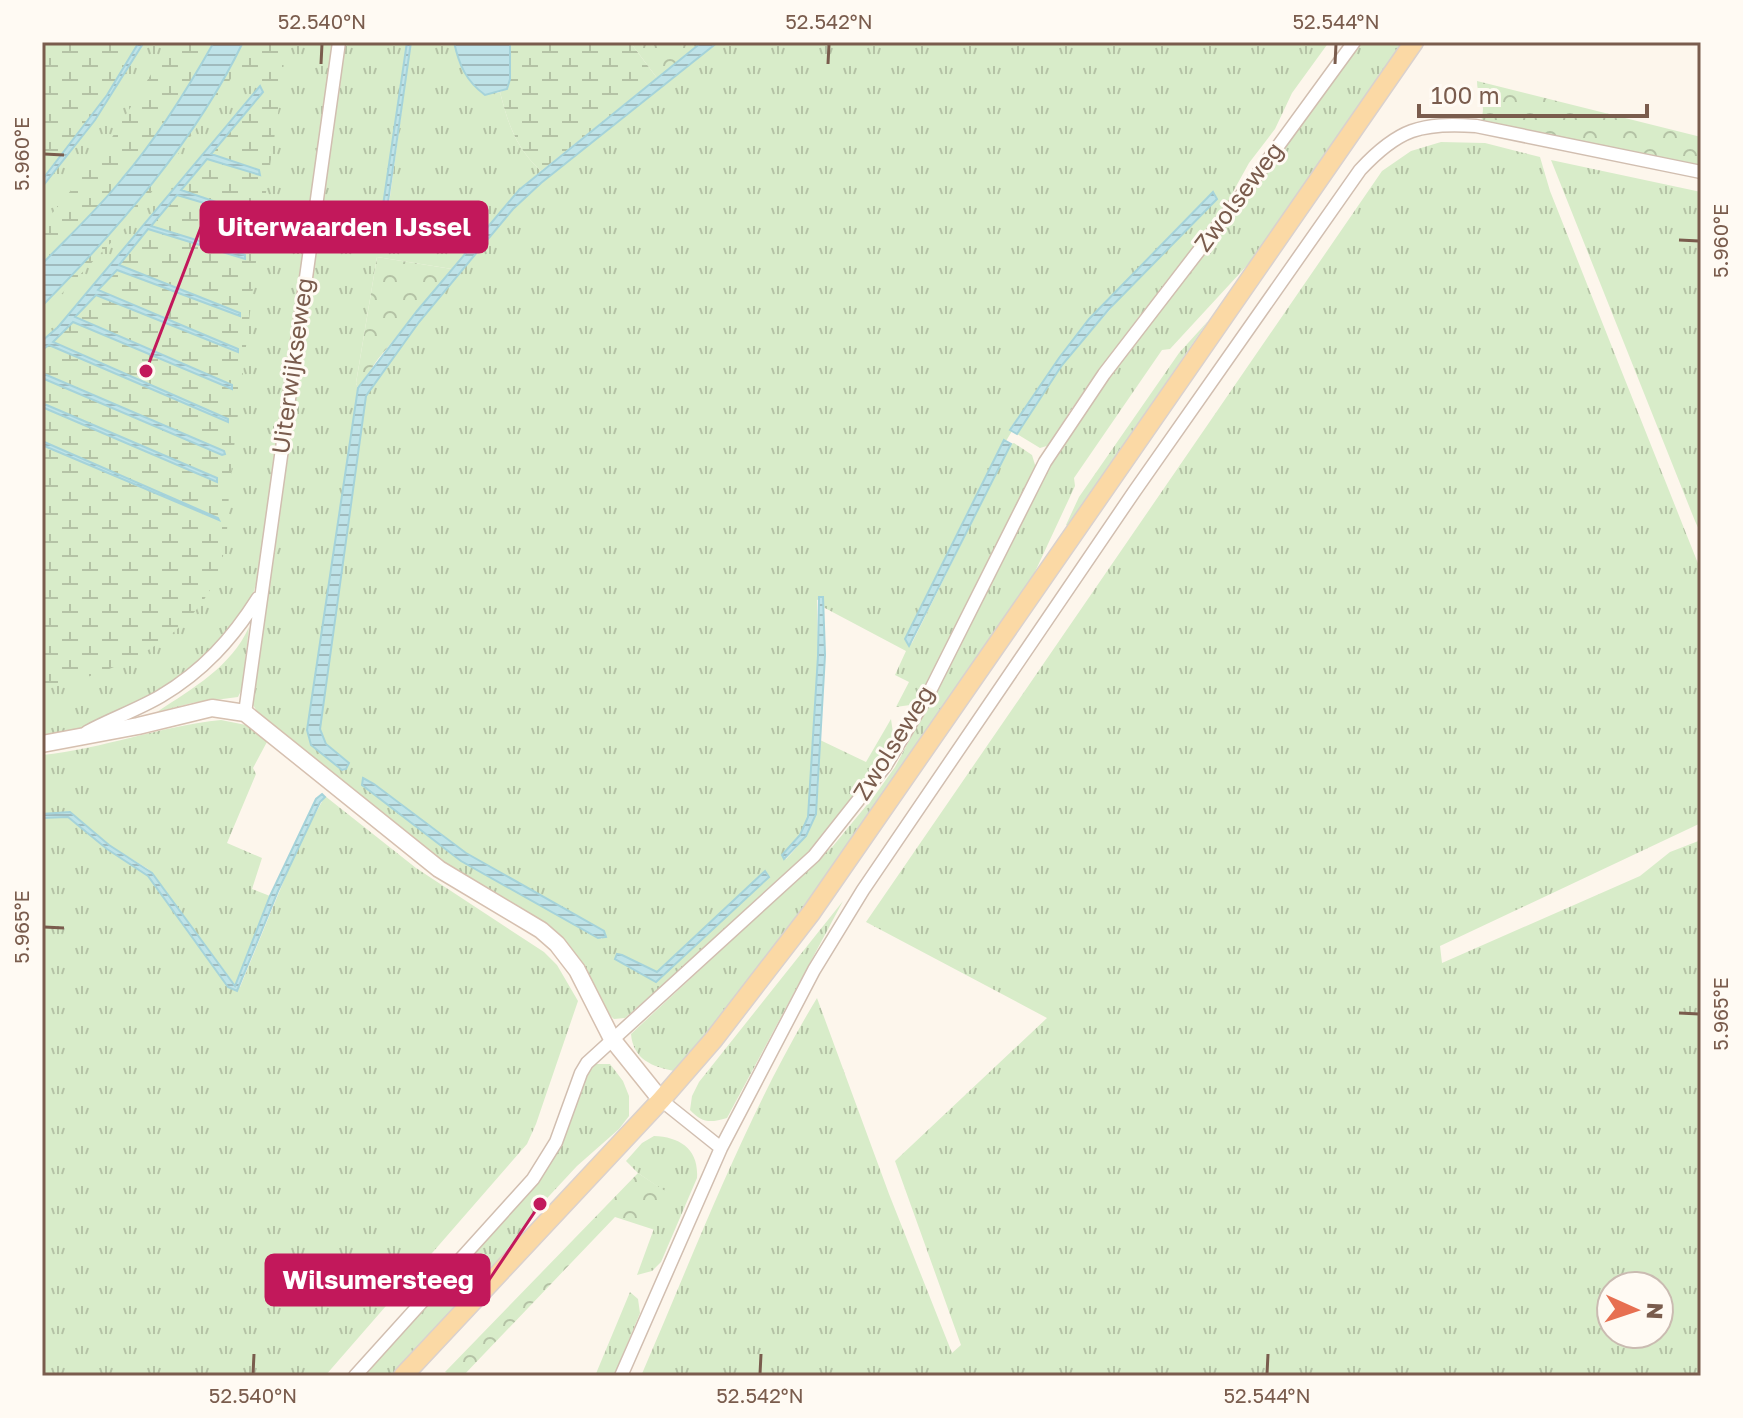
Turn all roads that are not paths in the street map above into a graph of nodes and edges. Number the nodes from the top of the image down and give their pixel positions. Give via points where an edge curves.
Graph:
1 (339, 42) edge
2 (1354, 42) edge
3 (1414, 42) edge
4 (1701, 172) edge
5 (259, 595) junction
6 (245, 713) junction
7 (77, 737) junction
8 (42, 744) edge
9 (612, 1039) junction
10 (661, 1100) junction
11 (721, 1148) junction
12 (355, 1376) edge
13 (403, 1376) edge
14 (621, 1376) edge

1 - 5 street, Uiterwijkseweg
2 - 9 street, Zwolseweg via 1104,374 1045,462 929,693 886,765 814,856
3 - 10 main road, Zwolseweg via 811,913
4 - 11 street via 1446,124 1423,126 1375,154 1143,479 863,890 814,970
5 - 6 street, Uiterwijkseweg
5 - 7 street, Uiterwijkseweg via 210,661 161,696
6 - 7 street via 212,708
6 - 9 street via 439,869 557,944 569,956
7 - 8 street
9 - 10 street
9 - 12 street, Zwolseweg via 581,1073 556,1142 533,1179
10 - 11 street
10 - 13 main road, Zwolseweg
11 - 14 street

